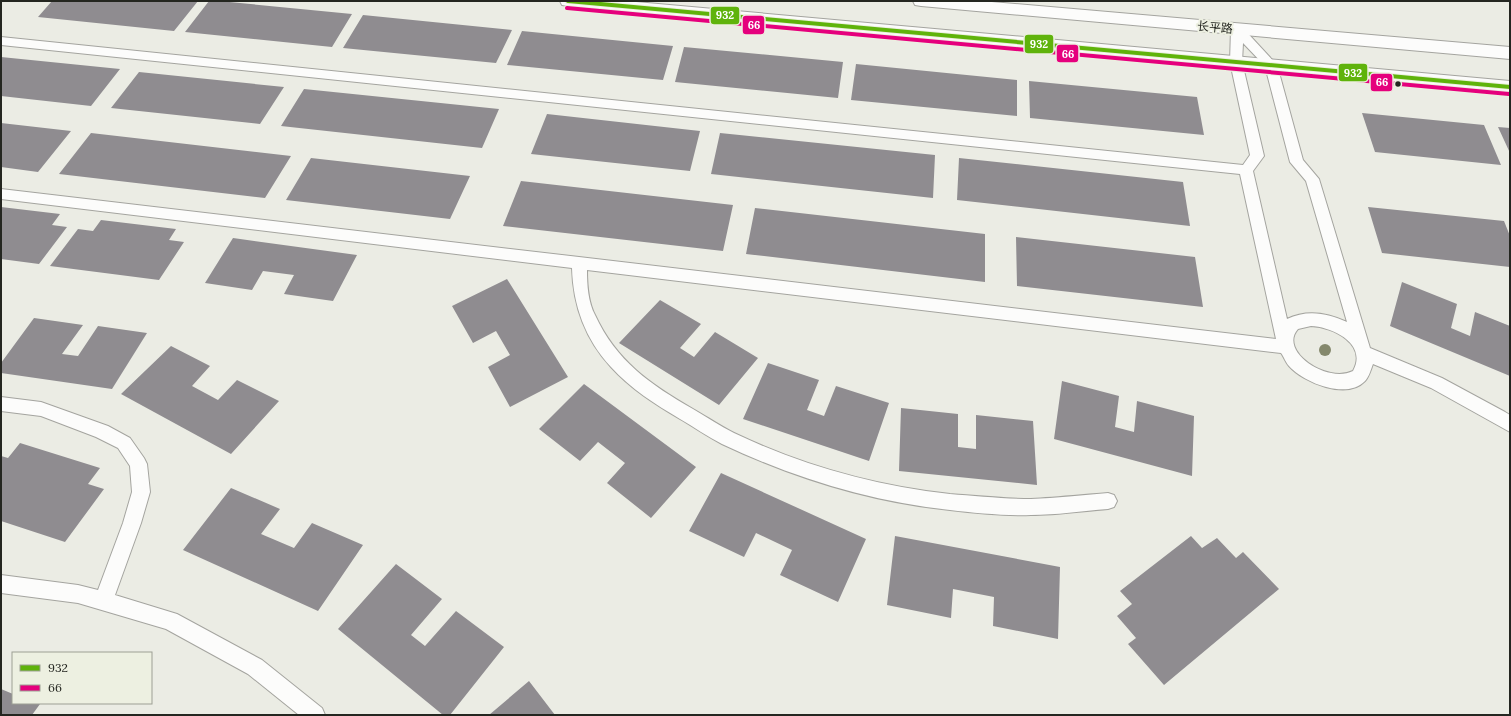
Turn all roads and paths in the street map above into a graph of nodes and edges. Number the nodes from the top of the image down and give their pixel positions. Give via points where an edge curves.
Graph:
1 (568, 1) edge
2 (921, 1) edge
3 (1237, 29) junction
4 (1, 41) edge
5 (1510, 53) edge
6 (1236, 62) junction
7 (1271, 65) junction
8 (1510, 87) edge
9 (1246, 170) junction
10 (1, 194) edge
11 (579, 262) junction
12 (1286, 347) junction
13 (1364, 353) junction
14 (1, 404) edge
15 (1510, 424) edge
16 (1108, 501) dead end
17 (1, 584) edge
18 (103, 601) junction
19 (315, 715) edge

1 - 6 street
2 - 3 street, 长平路
3 - 5 street, 长平路
3 - 6 lane
3 - 7 lane
4 - 9 lane
6 - 7 street
6 - 9 lane via 1257,156
7 - 8 street
7 - 13 lane via 1297,162 1312,179
9 - 12 lane
10 - 11 lane
11 - 12 lane
11 - 16 lane via 580,288 586,314 599,339 616,362 644,387 727,438 796,467 872,489 950,502 1030,507
12 - 13 lane via 1286,334 1292,325 1302,319 1316,318 1332,322 1346,330 1358,340
12 - 13 lane via 1303,370 1318,378 1334,382 1349,381 1360,375 1365,365
13 - 15 lane via 1432,381
14 - 18 lane via 41,409 102,431 124,443 138,464 140,492 132,523
17 - 18 lane via 78,594
18 - 19 lane via 170,621 241,659 255,667

